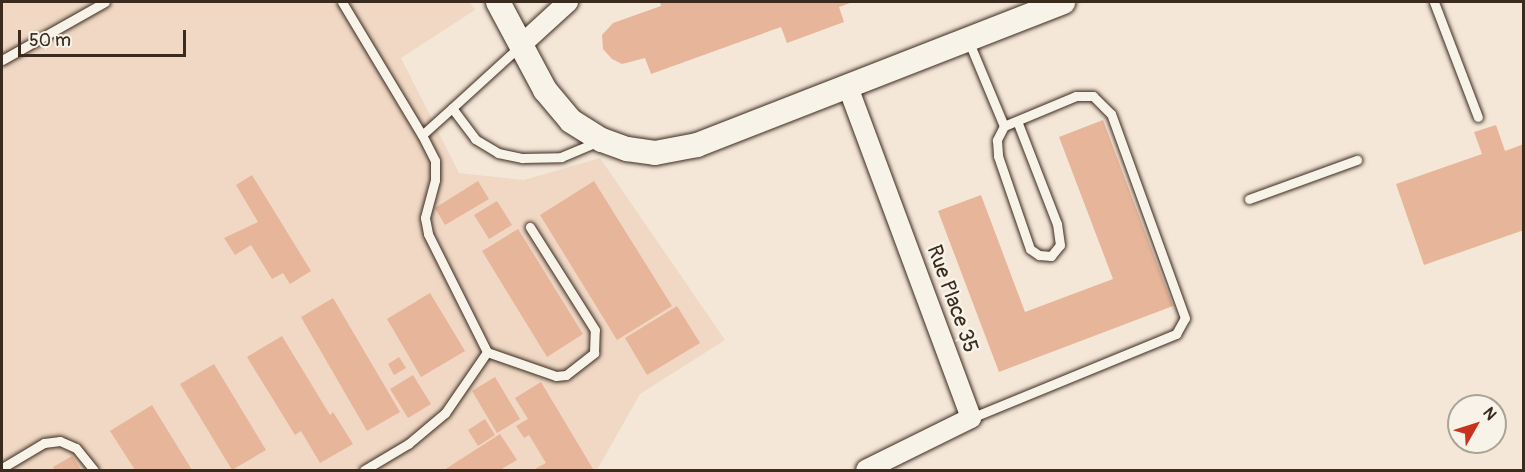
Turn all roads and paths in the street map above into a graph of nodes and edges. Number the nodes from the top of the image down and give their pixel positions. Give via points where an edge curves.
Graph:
1 (105, 2) edge
2 (342, 2) edge
3 (498, 2) edge
4 (568, 2) edge
5 (1064, 2) edge
6 (1434, 2) edge
7 (968, 39) junction
8 (521, 45) junction
9 (2, 60) edge
10 (848, 87) junction
11 (452, 108) junction
12 (1478, 117) dead end
13 (1017, 121) junction
14 (1004, 126) junction
15 (422, 135) junction
16 (602, 140) junction
17 (1357, 160) dead end
18 (1249, 199) dead end
19 (530, 227) dead end
20 (487, 352) junction
21 (971, 418) junction
22 (2, 468) edge
23 (94, 471) edge
24 (364, 471) edge
25 (866, 471) edge

1 - 9 lane
2 - 15 lane
3 - 8 street
4 - 8 street
5 - 7 street
6 - 12 lane
7 - 10 street
7 - 14 lane
8 - 11 lane
8 - 16 street via 545,90 571,121
10 - 16 street via 697,145 655,153
10 - 21 street, Rue Place 35
11 - 15 lane
11 - 16 lane via 475,139 498,153 522,158 561,157
13 - 14 lane
13 - 14 lane via 1057,224 1059,244 1051,256 1030,249 998,156 997,140
13 - 21 lane via 1076,96 1093,96 1111,114 1185,318 1176,334
15 - 20 lane via 437,170 424,218 428,234
17 - 18 lane
19 - 20 lane via 595,330 594,353 566,375 556,376
20 - 24 lane via 445,413 408,444
21 - 25 street
22 - 23 lane via 44,444 60,441 76,448

